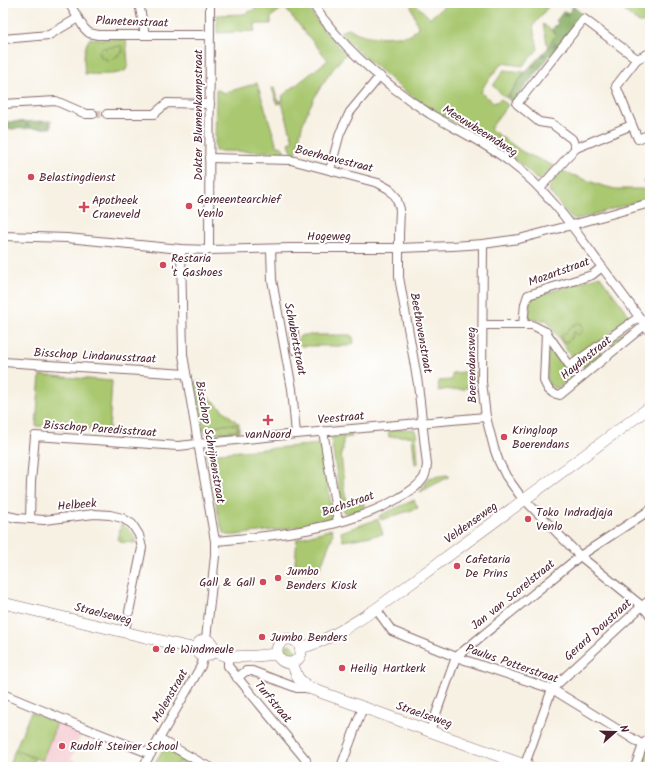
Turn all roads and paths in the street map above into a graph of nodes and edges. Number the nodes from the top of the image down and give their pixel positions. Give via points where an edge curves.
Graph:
1 (69, 3) edge
2 (139, 3) edge
3 (210, 3) edge
4 (312, 3) edge
5 (78, 18) junction
6 (145, 35) junction
7 (210, 35) junction
8 (3, 39) edge
9 (650, 53) edge
10 (636, 59) junction
11 (380, 76) junction
12 (3, 104) edge
13 (210, 104) junction
14 (93, 114) tunnel mouth
15 (107, 114) tunnel mouth
16 (632, 125) junction
17 (650, 134) edge
18 (576, 148) junction
19 (209, 158) junction
20 (330, 170) junction
21 (540, 188) junction
22 (650, 203) edge
23 (572, 225) junction
24 (3, 236) edge
25 (483, 244) junction
26 (399, 248) junction
27 (181, 249) junction
28 (271, 249) junction
29 (209, 250) junction
30 (602, 267) junction
31 (639, 317) junction
32 (483, 324) junction
33 (523, 325) junction
34 (648, 329) edge
35 (294, 332) dead end
36 (546, 332) junction
37 (295, 350) dead end
38 (3, 362) edge
39 (186, 374) junction
40 (650, 407) edge
41 (486, 416) junction
42 (422, 422) junction
43 (323, 431) junction
44 (296, 434) junction
45 (198, 444) junction
46 (524, 500) junction
47 (650, 510) edge
48 (3, 515) edge
49 (30, 519) junction
50 (337, 522) junction
51 (215, 541) junction
52 (580, 556) junction
53 (650, 600) edge
54 (3, 603) edge
55 (642, 606) junction
56 (376, 609) junction
57 (129, 612) dead end
58 (650, 615) edge
59 (206, 639) joint
60 (300, 648) junction
61 (204, 652) junction
62 (277, 654) junction
63 (228, 657) junction
64 (456, 657) junction
65 (292, 663) junction
66 (237, 678) junction
67 (309, 688) junction
68 (552, 688) junction
69 (3, 694) edge
70 (363, 707) junction
71 (430, 731) junction
72 (650, 736) edge
73 (159, 739) junction
74 (643, 745) junction
75 (151, 754) junction
76 (306, 760) dead end
77 (526, 766) edge
78 (143, 767) edge
79 (210, 767) edge
80 (341, 767) edge
81 (635, 767) edge

1 - 5 street, Planetenstraat
2 - 6 street
3 - 7 street, Dokter Blumenkampstraat
4 - 11 street, Meeuwbeemdweg via 338,36
5 - 6 street, Planetenstraat via 90,33
5 - 8 street via 49,35
6 - 7 street, Planetenstraat
7 - 13 street, Dokter Blumenkampstraat
9 - 10 street
10 - 16 street via 616,86
10 - 18 street via 584,19 517,104 539,122 552,124 572,139
11 - 20 street via 350,112 340,133
11 - 21 street, Meeuwbeemdweg via 431,114 511,162
12 - 14 street via 56,101 86,114
13 - 15 street via 167,103 154,114
13 - 19 street, Dokter Blumenkampstraat
16 - 17 street via 638,140
16 - 18 street
18 - 21 street
19 - 20 street, Boerhaavestraat via 291,160
19 - 29 street, Dokter Blumenkampstraat
20 - 26 street, Boerhaavestraat via 378,183 389,189 396,197 400,209
21 - 23 street, Meeuwbeemdweg
22 - 23 street, Hogeweg
23 - 25 street, Hogeweg
23 - 30 street, Meeuwbeemdweg
24 - 27 street, Hogeweg via 67,238
25 - 26 street, Hogeweg
25 - 32 street, Boerendansweg
26 - 28 street, Hogeweg
26 - 42 street, Beethovenstraat via 399,277 418,384
27 - 29 street, Hogeweg
27 - 39 street, Bisschop Schrijnenstraat via 183,355
28 - 29 street, Hogeweg
28 - 44 street, Schubertstraat via 272,280 292,389
30 - 31 street, Meeuwbeemdweg
30 - 33 street, Mozartstraat via 592,275 528,295
31 - 34 street, Meeuwbeemdweg
31 - 36 street, Haydnstraat via 570,366
32 - 33 street
32 - 41 street, Boerendansweg via 482,382
33 - 36 street via 532,325
34 - 36 street, Haydnstraat via 560,395 548,389 544,381
35 - 37 street, Schubertstraat
38 - 39 street, Bisschop Lindanusstraat
39 - 45 street, Bisschop Schrijnenstraat
40 - 46 street, Veldenseweg
41 - 42 street, Veestraat
41 - 46 street, Boerendansweg via 499,462
42 - 43 street, Veestraat
42 - 50 street, Bachstraat via 427,465 424,478 419,484 392,501
43 - 44 street, Veestraat
43 - 50 street
44 - 45 street, Veestraat
45 - 49 street, Bisschop Paredisstraat via 178,446 35,436
45 - 51 street, Bisschop Schrijnenstraat
46 - 52 street, Boerendansweg
46 - 56 street, Veldenseweg
47 - 52 street, Jan van Scorelstraat
48 - 49 street, Helbeek
49 - 57 street, Helbeek via 102,514 122,518 132,524 139,534 142,548
50 - 51 street, Bachstraat via 266,536
51 - 59 street, Bisschop Schrijnenstraat
52 - 55 street, Boerendansweg
52 - 64 street, Jan van Scorelstraat
53 - 55 street, Gerard Doustraat
54 - 61 street, Straelseweg via 126,627
55 - 58 street, Boerendansweg
55 - 68 street, Gerard Doustraat
56 - 60 street, Veldenseweg via 328,638
56 - 64 street, Paulus Potterstraat via 392,631
59 - 61 street via 213,645
60 - 62 street via 295,642 288,640 280,643
60 - 65 street via 300,655
61 - 63 street, Straelseweg
61 - 73 street, Molenstraat via 201,666
62 - 63 street, Straelseweg
62 - 65 street via 281,661
63 - 66 street, Turfstraat via 228,666
64 - 68 street, Paulus Potterstraat
64 - 71 street
65 - 67 street, Straelseweg via 298,678
66 - 67 street, Straelseweg via 246,671 252,671 298,688
66 - 76 street, Turfstraat
67 - 70 street, Straelseweg
68 - 74 street, Paulus Potterstraat
68 - 77 street, Gerard Doustraat
69 - 75 street
70 - 71 street, Straelseweg
70 - 80 street
71 - 77 street, Straelseweg
72 - 74 street
73 - 75 street, Molenstraat
73 - 79 street
74 - 81 street
75 - 78 street, Molenstraat

